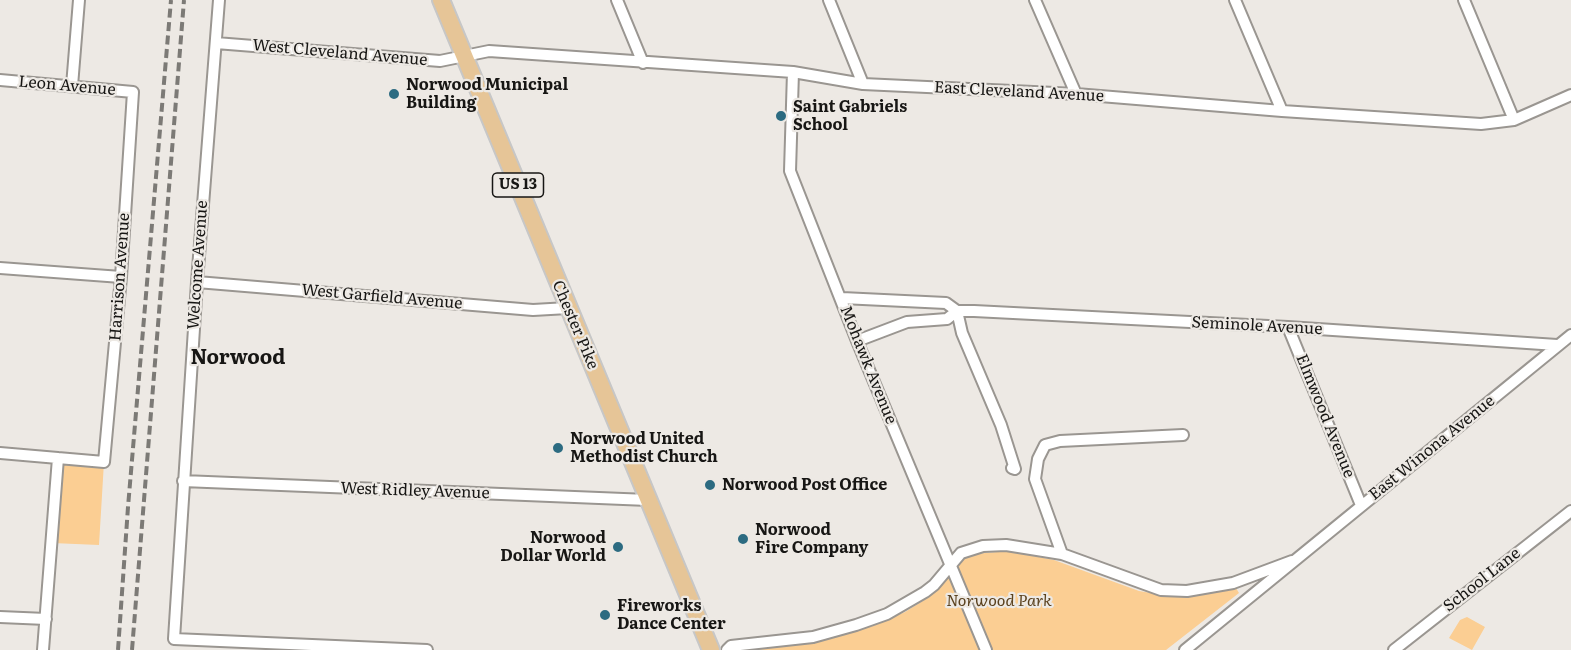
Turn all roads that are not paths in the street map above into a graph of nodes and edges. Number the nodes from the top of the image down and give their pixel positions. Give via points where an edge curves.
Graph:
1 (79, 0) edge
2 (219, 0) edge
3 (441, 0) edge
4 (616, 0) edge
5 (829, 0) edge
6 (1035, 0) edge
7 (1235, 0) edge
8 (1464, 0) edge
9 (216, 43) junction
10 (464, 56) junction
11 (643, 63) junction
12 (793, 72) junction
13 (0, 80) edge
14 (863, 84) junction
15 (72, 86) junction
16 (133, 92) joint
17 (1076, 94) junction
18 (1571, 95) edge
19 (1282, 111) junction
20 (1514, 120) junction
21 (0, 267) edge
22 (121, 277) junction
23 (197, 282) junction
24 (842, 298) junction
25 (568, 308) junction
26 (957, 311) junction
27 (1288, 327) junction
28 (1571, 335) edge
29 (857, 341) junction
30 (1557, 345) junction
31 (1183, 435) dead end
32 (0, 453) edge
33 (58, 458) junction
34 (1012, 468) dead end
35 (183, 481) junction
36 (648, 500) junction
37 (1361, 505) junction
38 (1571, 511) edge
39 (1062, 555) junction
40 (1292, 561) junction
41 (950, 564) junction
42 (0, 617) edge
43 (46, 619) junction
44 (240, 646) edge
45 (43, 650) edge
46 (427, 650) edge
47 (711, 650) edge
48 (727, 650) edge
49 (986, 650) edge
50 (1185, 650) edge
51 (1394, 650) edge

1 - 15 street
2 - 9 street, Welcome Avenue
3 - 10 main road, Chester Pike / US 13
4 - 11 street
5 - 14 street
6 - 17 street
7 - 19 street
8 - 20 street
9 - 10 street, West Cleveland Avenue via 440,61
9 - 23 street, Welcome Avenue
10 - 11 street, East Cleveland Avenue via 489,51
10 - 25 main road, Chester Pike / US 13
11 - 12 street, East Cleveland Avenue
12 - 14 street, East Cleveland Avenue
12 - 24 street, Mohawk Avenue via 790,171
13 - 15 street, Leon Avenue
14 - 17 street, East Cleveland Avenue
15 - 16 street, Leon Avenue
16 - 22 street, Harrison Avenue
17 - 19 street, East Cleveland Avenue
18 - 20 street, East Cleveland Avenue
19 - 20 street, East Cleveland Avenue via 1481,124
21 - 22 street
22 - 33 street, Harrison Avenue via 104,462
23 - 25 street, West Garfield Avenue via 533,310
23 - 35 street, Welcome Avenue
24 - 26 street, Seminole Avenue via 946,303
24 - 29 street, Mohawk Avenue
25 - 36 main road, Chester Pike / US 13
26 - 27 street, Seminole Avenue
26 - 29 street, Seminole Avenue via 947,318 907,322
26 - 34 street via 962,333 1001,425 1015,469
27 - 30 street, Seminole Avenue
27 - 37 street, Elmwood Avenue
28 - 30 street, East Winona Avenue
29 - 41 street, Mohawk Avenue
30 - 37 street, East Winona Avenue
31 - 39 street via 1045,445 1035,479
32 - 33 street
33 - 43 street
35 - 36 street, West Ridley Avenue
35 - 44 street, Welcome Avenue via 174,639
36 - 47 main road, Chester Pike / US 13
37 - 40 street, East Winona Avenue
38 - 51 street, School Lane
39 - 40 street, East Winona Avenue via 1161,590 1187,591 1233,583
39 - 41 street, East Winona Avenue via 1006,545 983,546 964,551
40 - 50 street, East Winona Avenue
41 - 48 street, East Winona Avenue via 926,592 871,621 813,637 731,646
41 - 49 street, Mohawk Avenue
42 - 43 street
43 - 45 street
44 - 46 street

